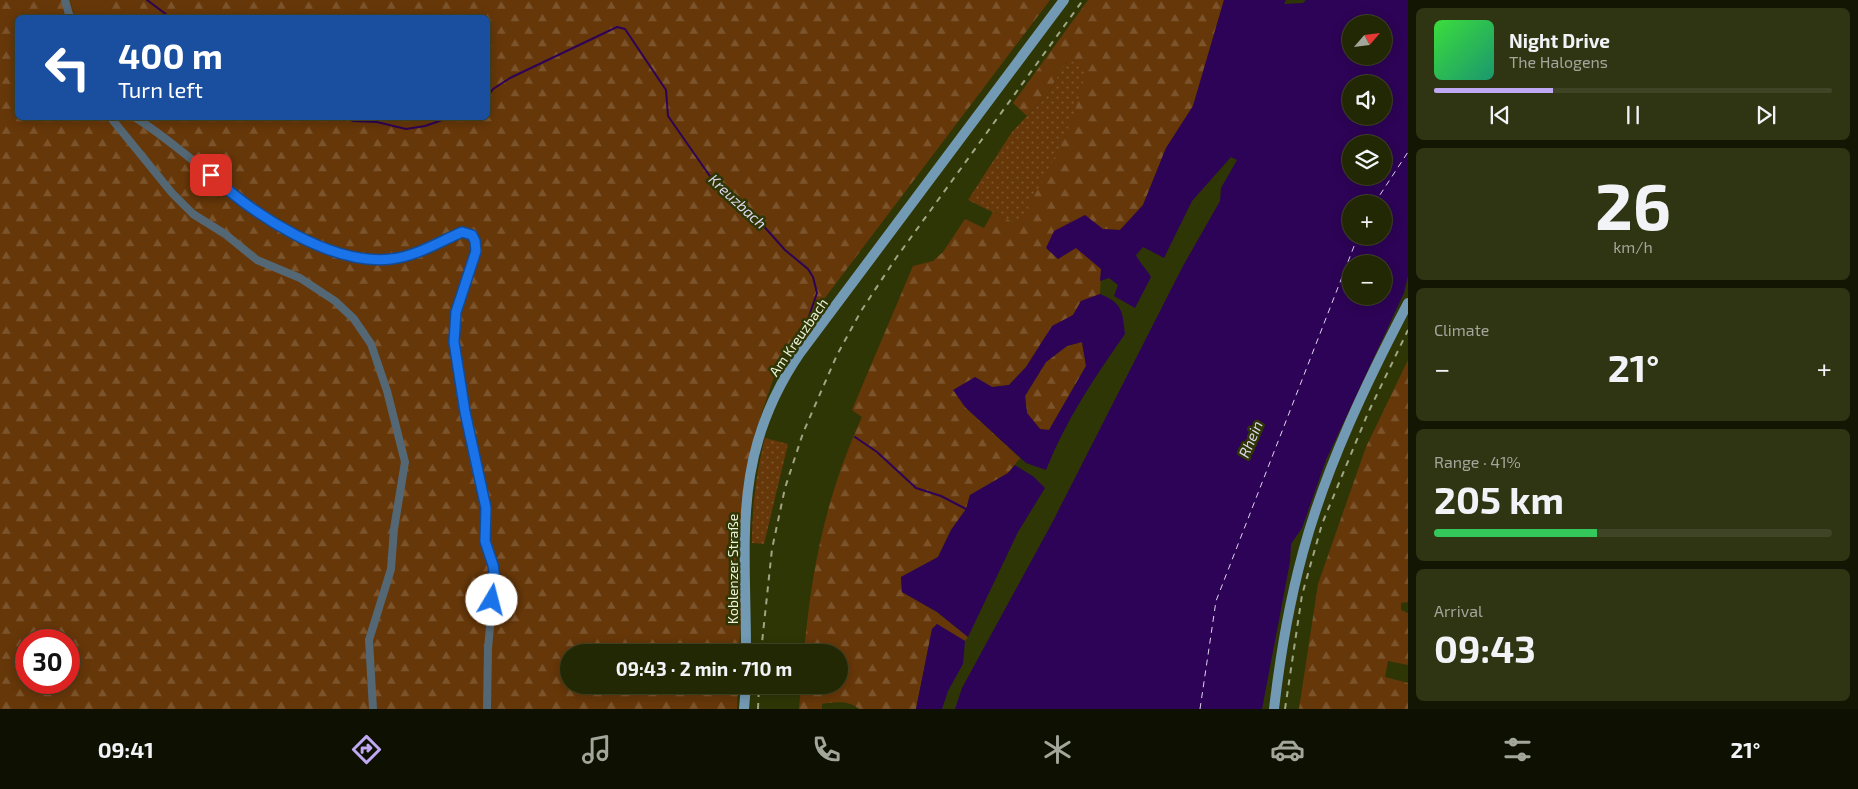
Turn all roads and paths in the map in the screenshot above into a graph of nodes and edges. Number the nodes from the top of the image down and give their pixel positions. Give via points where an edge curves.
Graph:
1 (66, 0) edge
2 (1064, 0) edge
3 (69, 15) edge
4 (113, 120) edge
5 (139, 120) edge
6 (1408, 304) edge
7 (747, 486) joint
8 (746, 644) edge
9 (745, 694) edge
10 (373, 709) edge
11 (487, 709) edge
12 (744, 709) edge
13 (1274, 709) edge

1 - 3 street
2 - 7 main road, Am Kreuzbach via 800,353 784,379 760,432
4 - 10 street via 193,214 257,260 300,278 335,301 354,319 371,344 388,391 405,462 391,569 369,640
5 - 11 street via 270,219 299,237 325,247 355,256 388,259 433,247 462,232 474,238 476,251 456,312 453,334 465,412 486,508 485,541 495,575 488,648
6 - 13 main road via 1344,438 1308,535 1295,585
7 - 8 main road, Koblenzer Straße
9 - 12 main road

